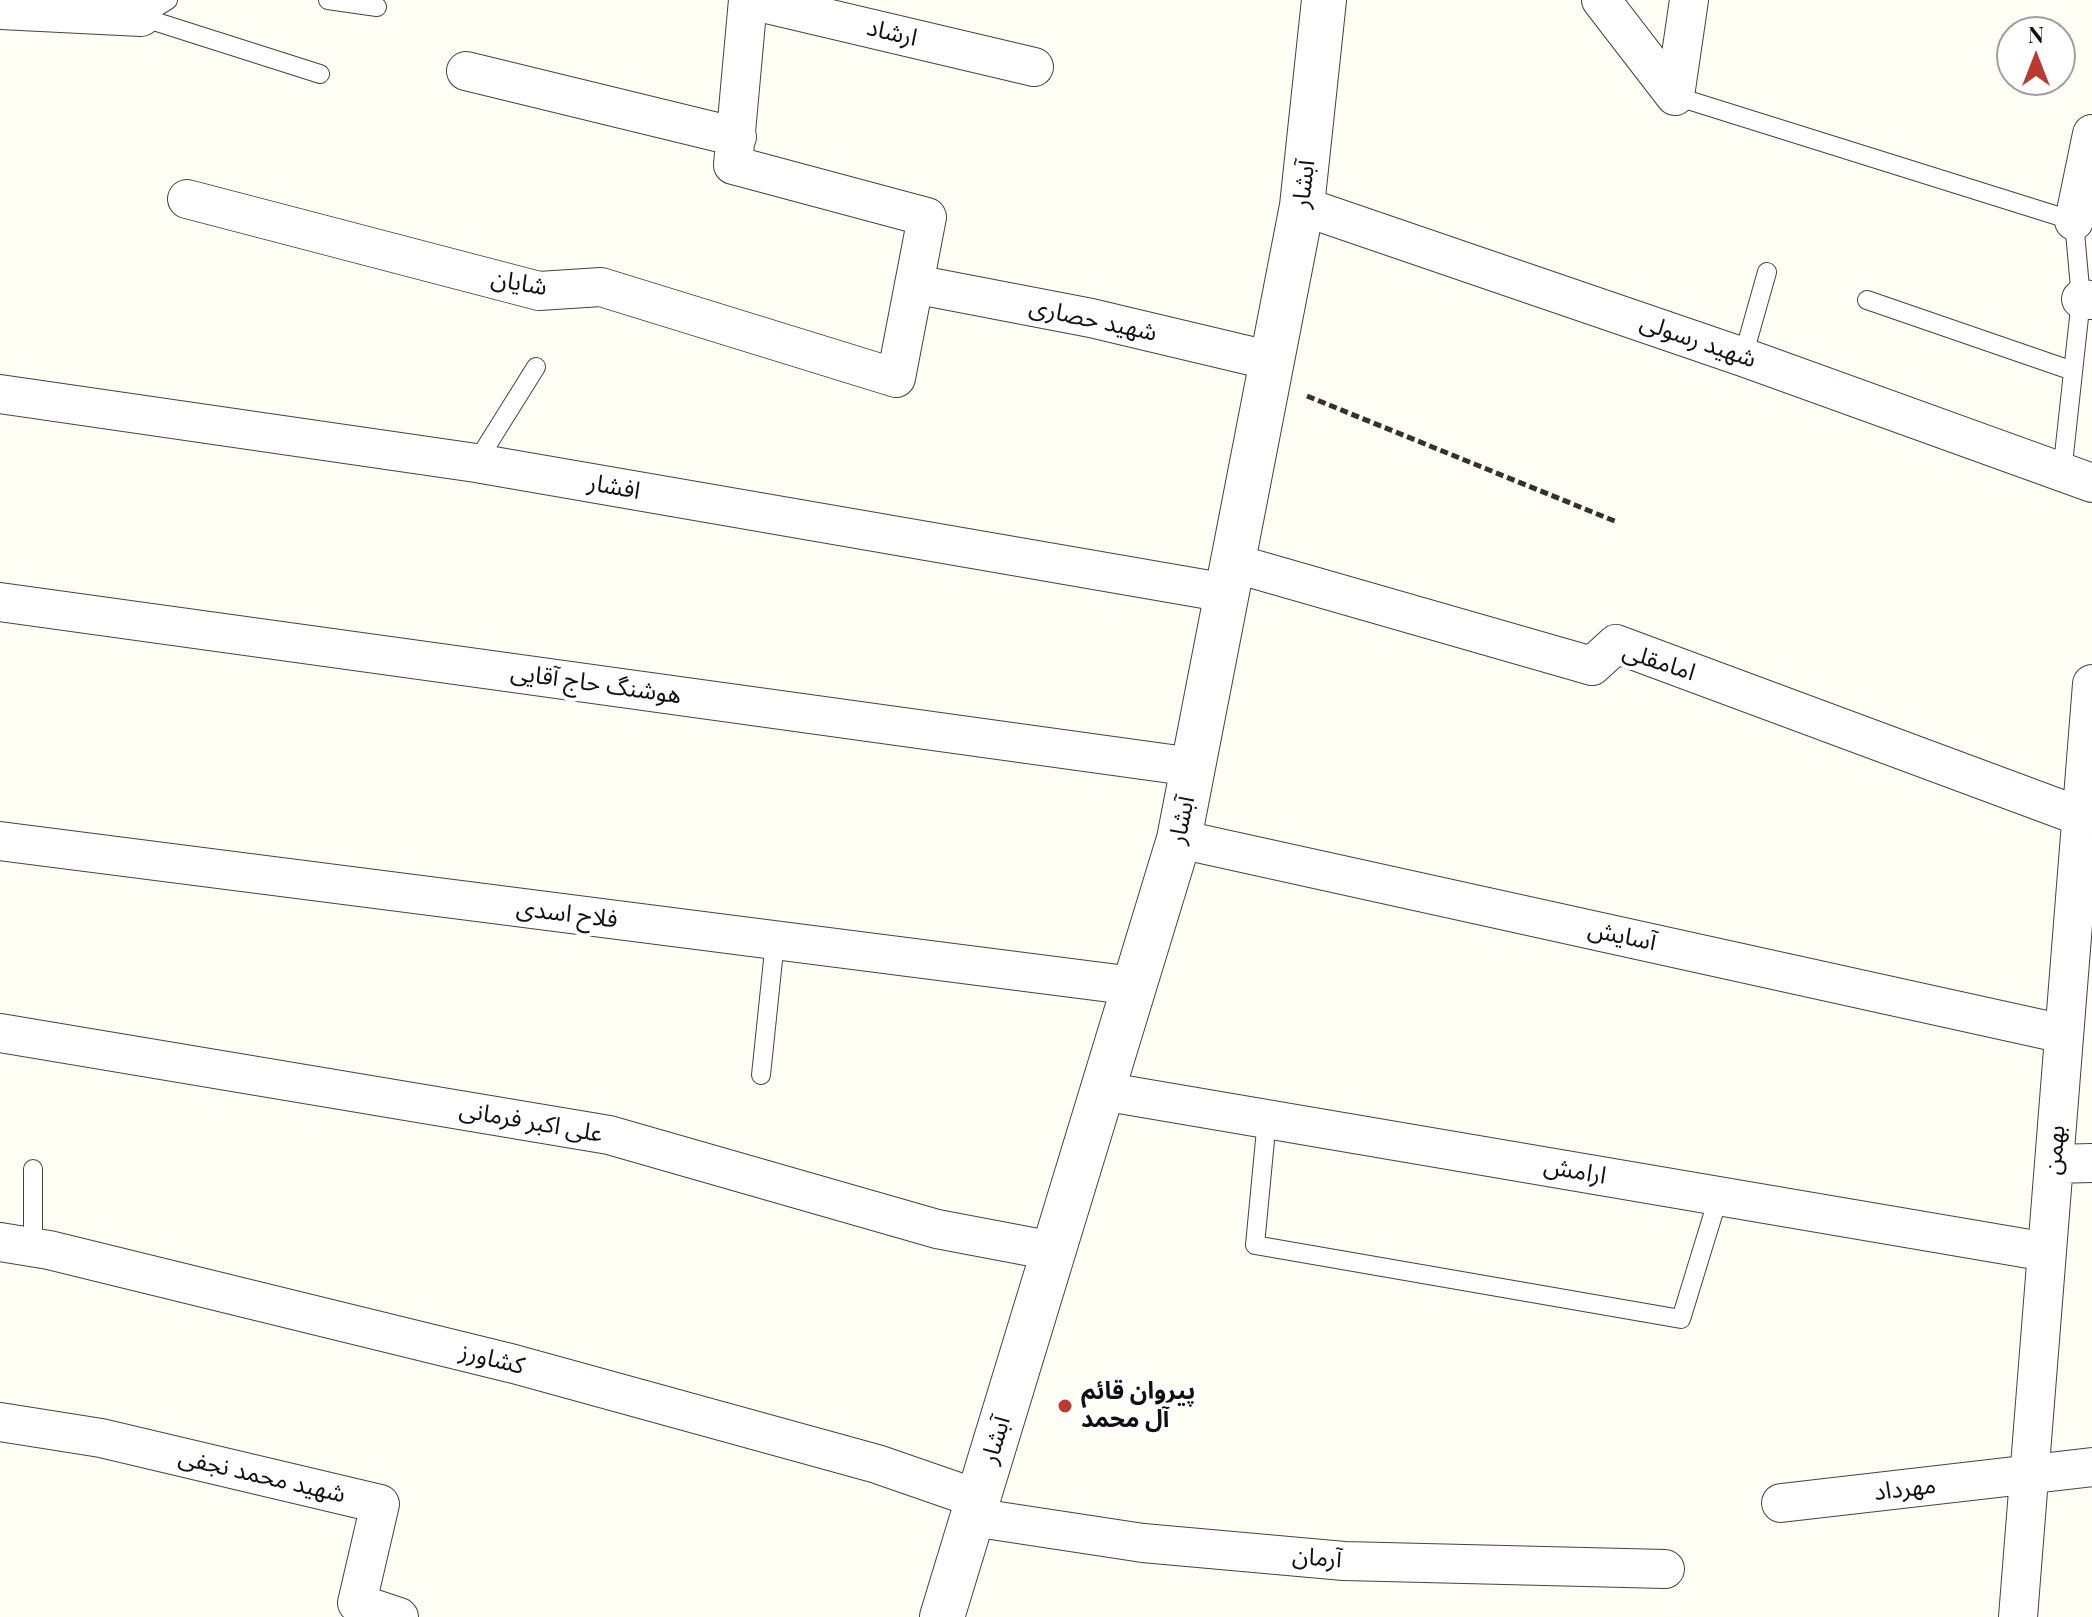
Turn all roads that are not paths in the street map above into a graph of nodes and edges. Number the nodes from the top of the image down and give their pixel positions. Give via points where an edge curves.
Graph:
1 (328, 0) edge
2 (749, 0) edge
3 (1324, 0) edge
4 (1601, 0) edge
5 (1689, 0) edge
6 (150, 6) edge
7 (377, 7) dead end
8 (0, 10) edge
9 (1034, 67) dead end
10 (466, 71) dead end
11 (320, 74) dead end
12 (1675, 96) junction
13 (2092, 134) edge
14 (735, 151) junction
15 (187, 199) dead end
16 (1302, 206) junction
17 (2074, 221) junction
18 (1767, 272) dead end
19 (914, 284) junction
20 (1867, 300) dead end
21 (2086, 300) edge
22 (1743, 357) junction
23 (536, 367) dead end
24 (1270, 370) junction
25 (2073, 371) junction
26 (0, 394) edge
27 (476, 463) junction
28 (2077, 478) edge
29 (1230, 578) junction
30 (0, 602) edge
31 (2092, 684) edge
32 (1193, 767) junction
33 (2082, 817) junction
34 (1179, 839) junction
35 (0, 841) edge
36 (2084, 881) edge
37 (775, 941) junction
38 (1134, 986) junction
39 (0, 1033) edge
40 (2064, 1034) junction
41 (761, 1075) dead end
42 (1102, 1091) junction
43 (1267, 1119) junction
44 (2092, 1163) edge
45 (2054, 1164) junction
46 (33, 1169) dead end
47 (1719, 1195) junction
48 (16, 1245) edge
49 (1053, 1251) junction
50 (2047, 1252) junction
51 (0, 1422) edge
52 (2092, 1467) edge
53 (2029, 1475) junction
54 (1781, 1503) dead end
55 (975, 1508) junction
56 (1665, 1569) dead end
57 (399, 1617) edge
58 (942, 1617) edge
59 (2018, 1617) edge

1 - 7 lane
2 - 9 street, ارشاد
2 - 14 street
3 - 16 street, آبشار
4 - 12 street
5 - 12 street
6 - 8 street
6 - 11 lane
10 - 14 street
12 - 17 lane
13 - 17 street
14 - 19 street via 927,217
15 - 19 street, شایان via 539,291 601,287 896,378
16 - 22 street, شهید رسولی
16 - 24 street, آبشار
17 - 21 lane
18 - 22 lane
19 - 24 street, شهید حصاری via 1091,318
20 - 25 lane
21 - 25 lane
22 - 28 street, شهید رسولی
23 - 27 lane
24 - 29 street, آبشار
25 - 28 lane
26 - 27 street, افشار
27 - 29 street, افشار
29 - 32 street, آبشار
29 - 33 street, امامقلی via 1592,666 1616,644
30 - 32 street, هوشنگ حاج آقایی
31 - 33 street, بهمن
32 - 34 street, آبشار
33 - 36 street, بهمن
34 - 38 street, آبشار
34 - 40 street, آسایش
35 - 37 street, فلاح اسدی
36 - 40 street, بهمن
37 - 38 street, فلاح اسدی
37 - 41 lane
38 - 42 street, آبشار
39 - 49 street, علی اکبر فرمانی via 609,1135 937,1229
40 - 45 street, بهمن
42 - 43 street, ارامش
42 - 49 street, آبشار
43 - 47 street, ارامش
43 - 47 lane via 1255,1245 1681,1319
44 - 45 street
45 - 50 street, بهمن
46 - 48 lane
47 - 50 street, ارامش
48 - 55 street, کشاورز via 514,1364 877,1464
49 - 55 street, آبشار
50 - 53 street, بهمن
51 - 57 street, شهید محمد نجفی via 101,1438 380,1504 357,1603
52 - 53 street, مهرداد
53 - 54 street, مهرداد
53 - 59 street, بهمن
55 - 56 street, آرمان via 1143,1543 1344,1561
55 - 58 street, آبشار

